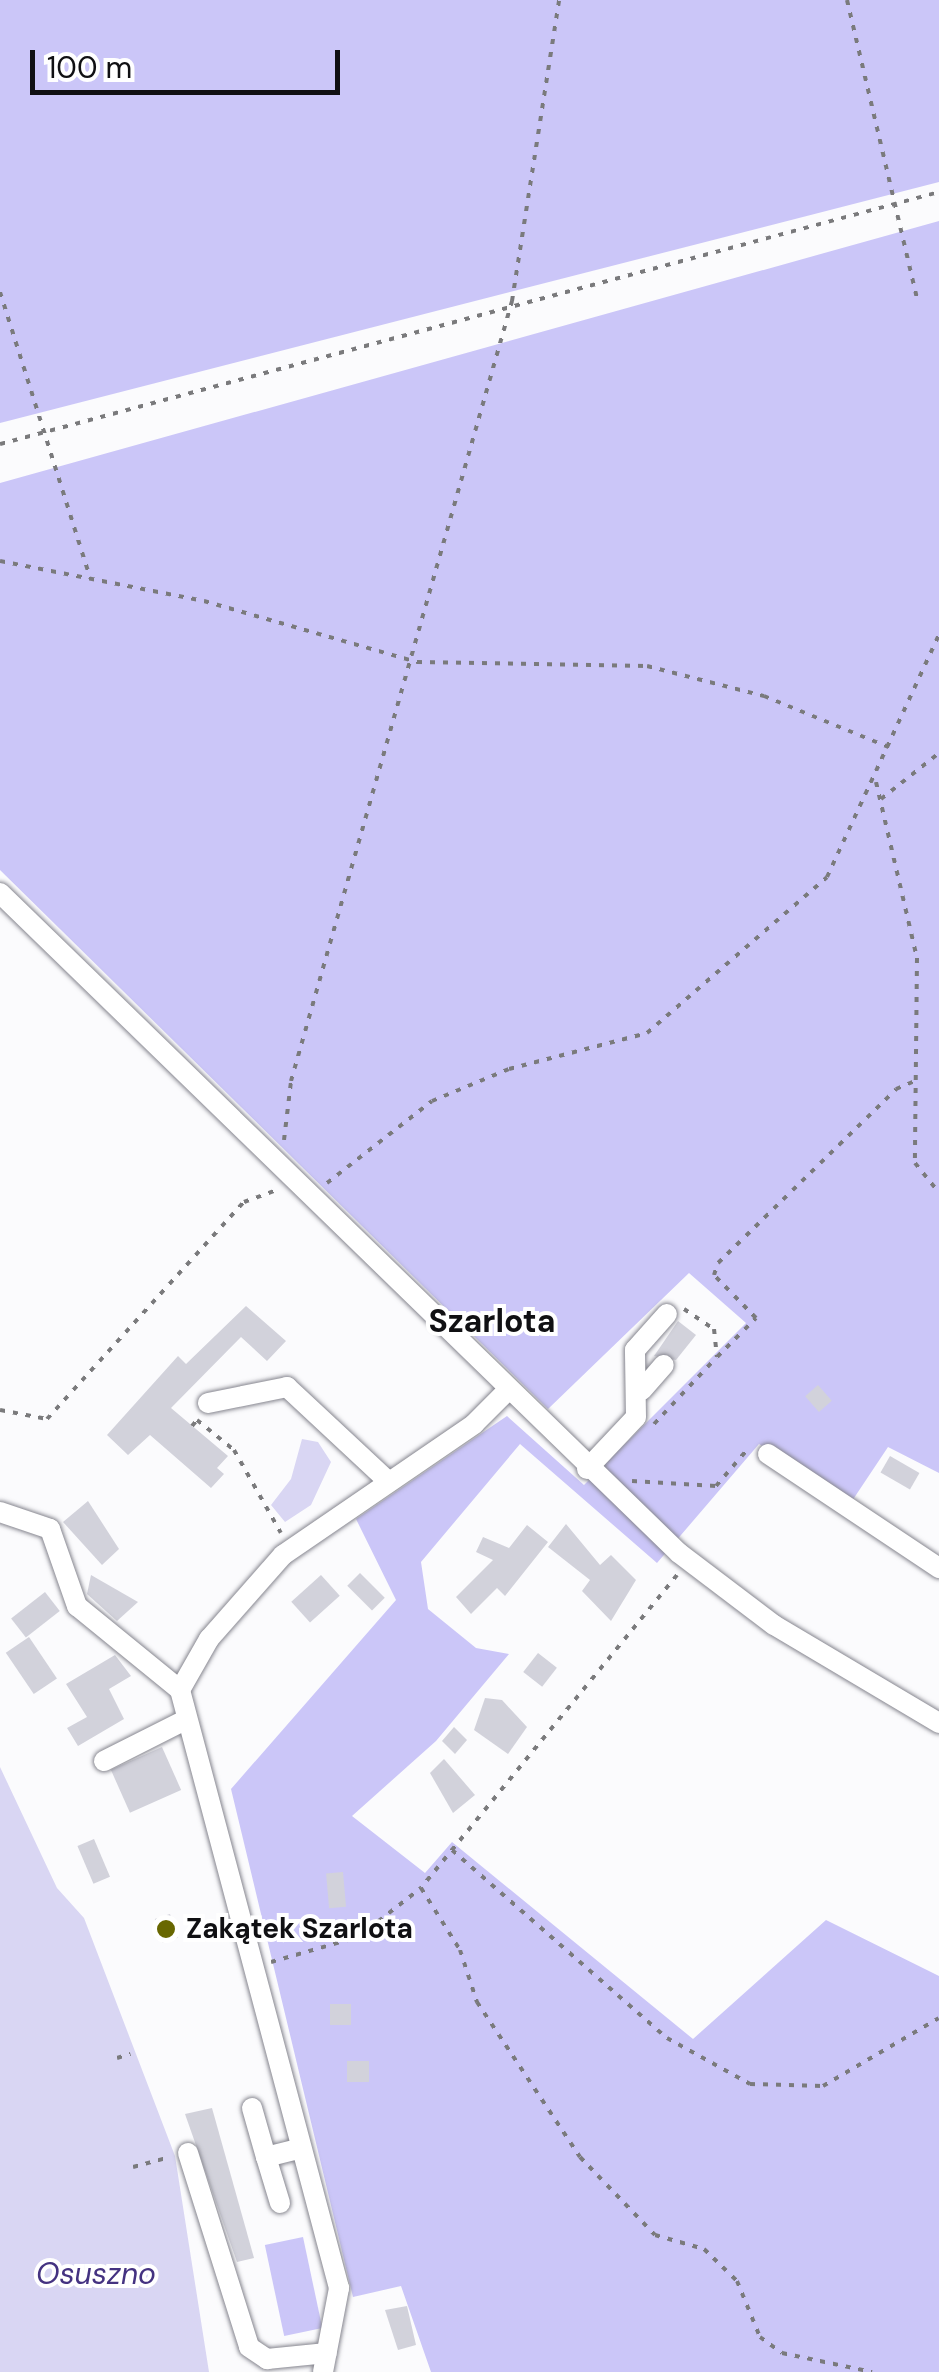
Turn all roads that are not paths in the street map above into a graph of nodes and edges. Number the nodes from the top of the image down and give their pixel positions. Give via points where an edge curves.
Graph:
1 (0, 892) edge
2 (667, 1314) road end
3 (664, 1364) dead end
4 (642, 1390) junction
5 (505, 1393) junction
6 (208, 1403) dead end
7 (768, 1454) road end
8 (592, 1474) junction
9 (389, 1482) junction
10 (0, 1512) edge
11 (939, 1568) edge
12 (180, 1690) junction
13 (187, 1719) junction
14 (939, 1723) edge
15 (104, 1761) dead end
16 (252, 2108) dead end
17 (299, 2149) junction
18 (266, 2157) junction
19 (183, 2160) road end
20 (280, 2204) dead end
21 (325, 2362) edge

1 - 5 street
2 - 4 street via 635,1350
3 - 4 street
4 - 8 street via 626,1430
5 - 8 street
5 - 9 street
6 - 9 street via 286,1388
7 - 11 street
8 - 14 street via 774,1625
9 - 12 street via 295,1547 209,1640
10 - 12 street via 50,1530 77,1606
12 - 13 street
13 - 15 street
13 - 17 street
16 - 18 street
17 - 18 street
17 - 21 street via 339,2288
18 - 20 street
19 - 21 street via 249,2347 266,2359

